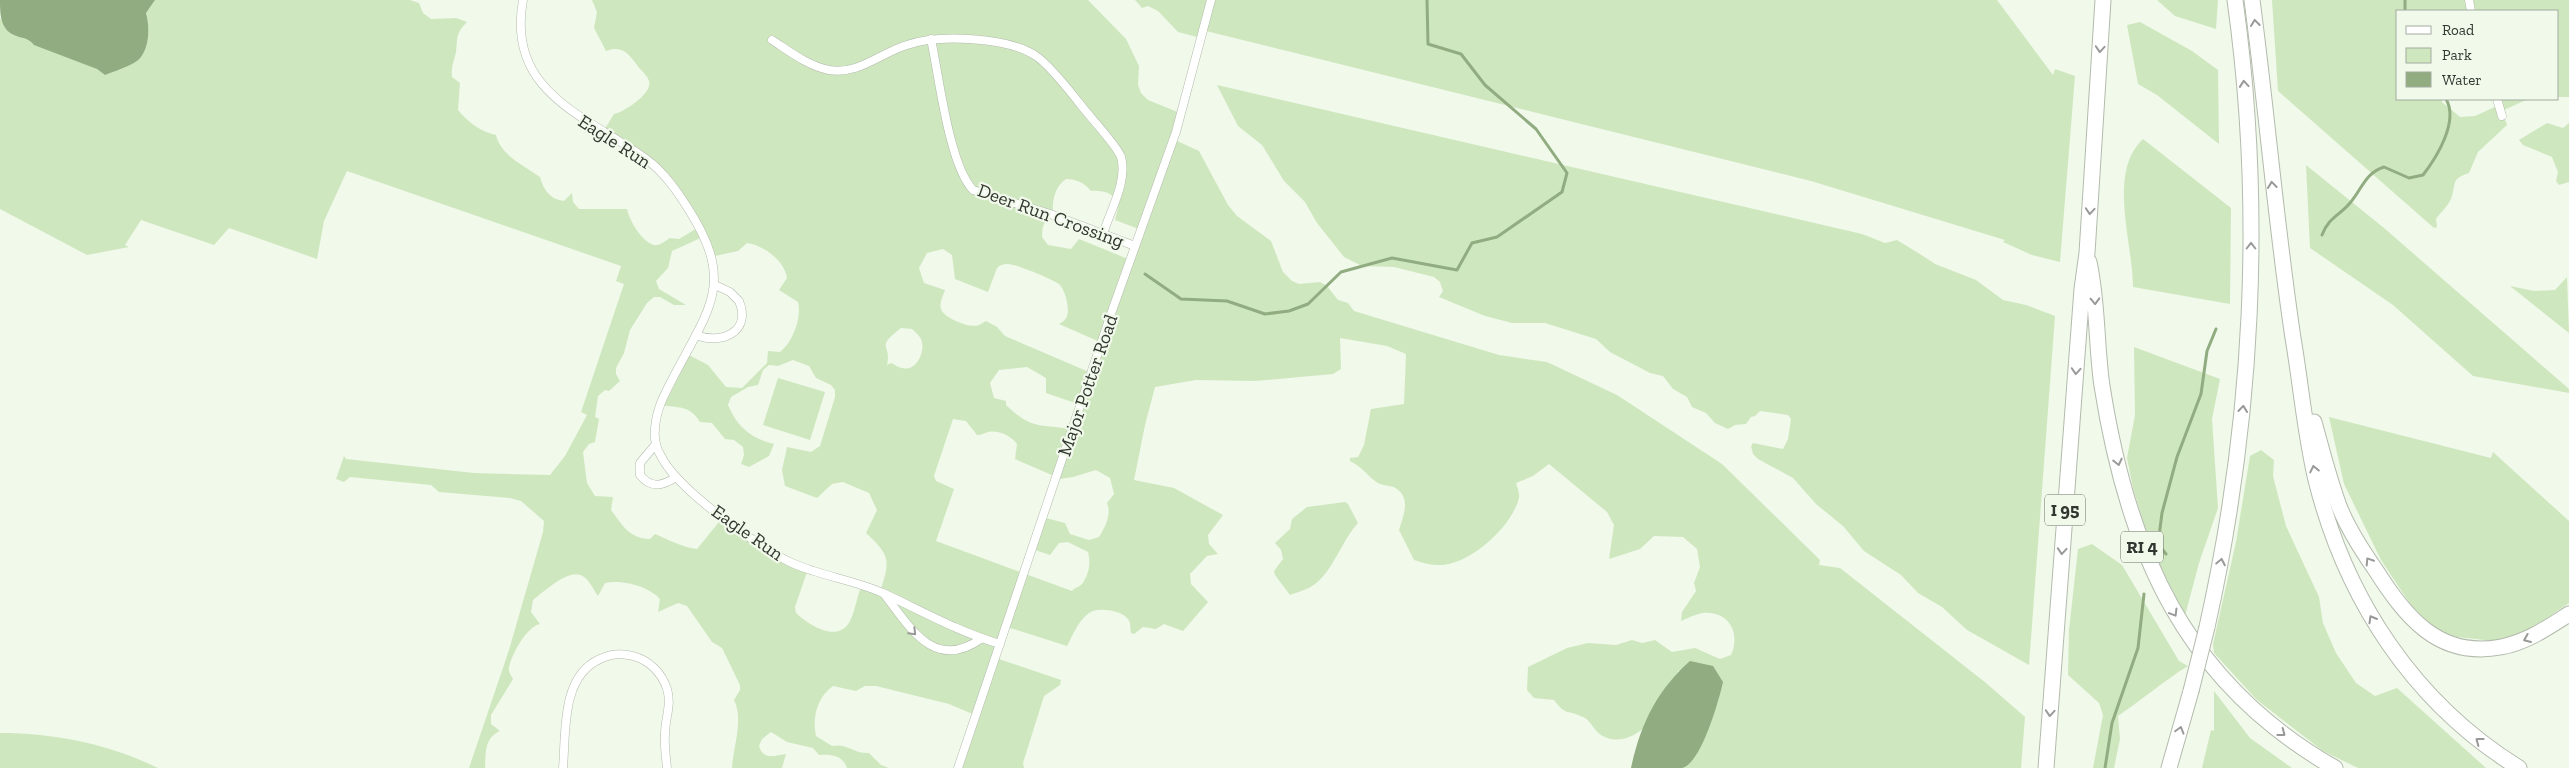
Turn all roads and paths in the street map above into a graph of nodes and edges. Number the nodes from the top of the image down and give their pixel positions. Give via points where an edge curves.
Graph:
1 (523, 0) edge
2 (1211, 0) edge
3 (2103, 0) edge
4 (2235, 0) edge
5 (2252, 0) edge
6 (931, 39) junction
7 (772, 40) dead end
8 (2497, 100) edge
9 (2502, 116) dead end
10 (1103, 234) junction
11 (1135, 246) junction
12 (2087, 253) junction
13 (715, 284) junction
14 (696, 335) junction
15 (2293, 337) junction
16 (656, 444) junction
17 (676, 477) junction
18 (884, 594) junction
19 (2569, 614) edge
20 (982, 638) junction
21 (1000, 644) junction
22 (563, 768) edge
23 (667, 768) edge
24 (958, 768) edge
25 (2046, 768) edge
26 (2169, 768) edge
27 (2335, 768) edge
28 (2519, 768) edge

1 - 13 street, Eagle Run via 520,26 533,73 566,108 646,159 665,176 709,246
2 - 11 street, Major Potter Road via 1176,132
3 -> 12 highway, I 95
26 -> 4 highway, bridge via 2207,627 2224,543 2236,466 2249,318 2250,178 2244,73
15 -> 5 highway via 2278,237
6 - 7 street via 906,45 856,69 829,70 804,60
6 - 10 street, Deer Run Crossing via 951,136 966,182 973,190
6 - 10 street via 960,38 1016,46 1037,56 1076,98 1121,156 1122,178
8 - 9 street
10 - 11 street, Deer Run Crossing
11 - 21 street, Major Potter Road
12 -> 25 highway, I 95
12 -> 27 highway, RI 4 via 2095,288 2100,370 2107,416 2133,520 2156,579 2187,633 2231,689 2284,735
13 - 14 street, Eagle Run
13 - 14 street via 739,301 741,320 733,333 726,337 711,340
14 - 16 street, Eagle Run via 659,406
19 -> 15 highway via 2529,640 2500,648 2451,644 2431,635 2411,619 2354,537 2340,507 2324,459
28 -> 15 highway via 2464,729 2426,693 2384,639 2358,594 2337,546 2316,480
16 - 17 street, Eagle Run
16 - 17 street via 640,462 640,475 646,482 656,485
17 - 18 street, Eagle Run via 744,535 768,551 806,568
18 - 20 street, Eagle Run
18 -> 20 street via 920,640 936,648 960,650
20 - 21 street, Eagle Run
21 - 24 street, Major Potter Road
22 - 23 street via 570,701 575,684 589,665 603,657 618,654 634,656 648,663 664,680 669,705 665,734

